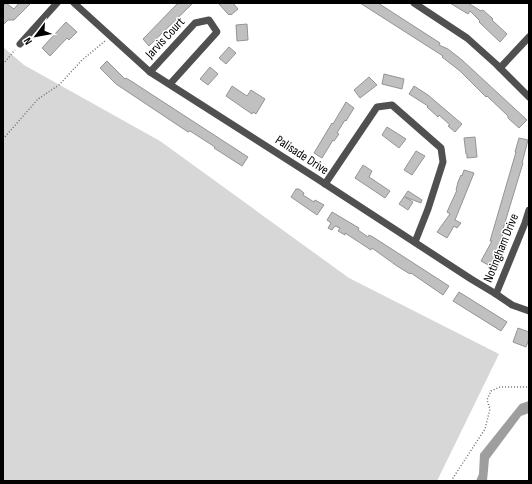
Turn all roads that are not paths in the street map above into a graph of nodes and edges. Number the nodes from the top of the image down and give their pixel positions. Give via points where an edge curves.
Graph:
1 (57, 3) edge
2 (74, 3) edge
3 (414, 3) edge
4 (529, 37) edge
5 (20, 44) road end
6 (500, 68) junction
7 (150, 72) junction
8 (170, 84) junction
9 (529, 97) edge
10 (325, 184) junction
11 (529, 210) edge
12 (415, 242) junction
13 (496, 294) junction
14 (529, 311) edge

1 - 5 street
2 - 7 street, Palisade Drive
3 - 6 street via 467,38
4 - 6 street
6 - 9 street
7 - 8 street, Palisade Drive
7 - 8 street, Jarvis Court via 195,23 209,20 217,32
8 - 10 street, Palisade Drive
10 - 12 street, Palisade Drive
10 - 12 street via 377,107 392,105 441,148 443,162
11 - 13 street, Notingham Drive
12 - 13 street, Palisade Drive
13 - 14 street, Palisade Drive via 512,305

